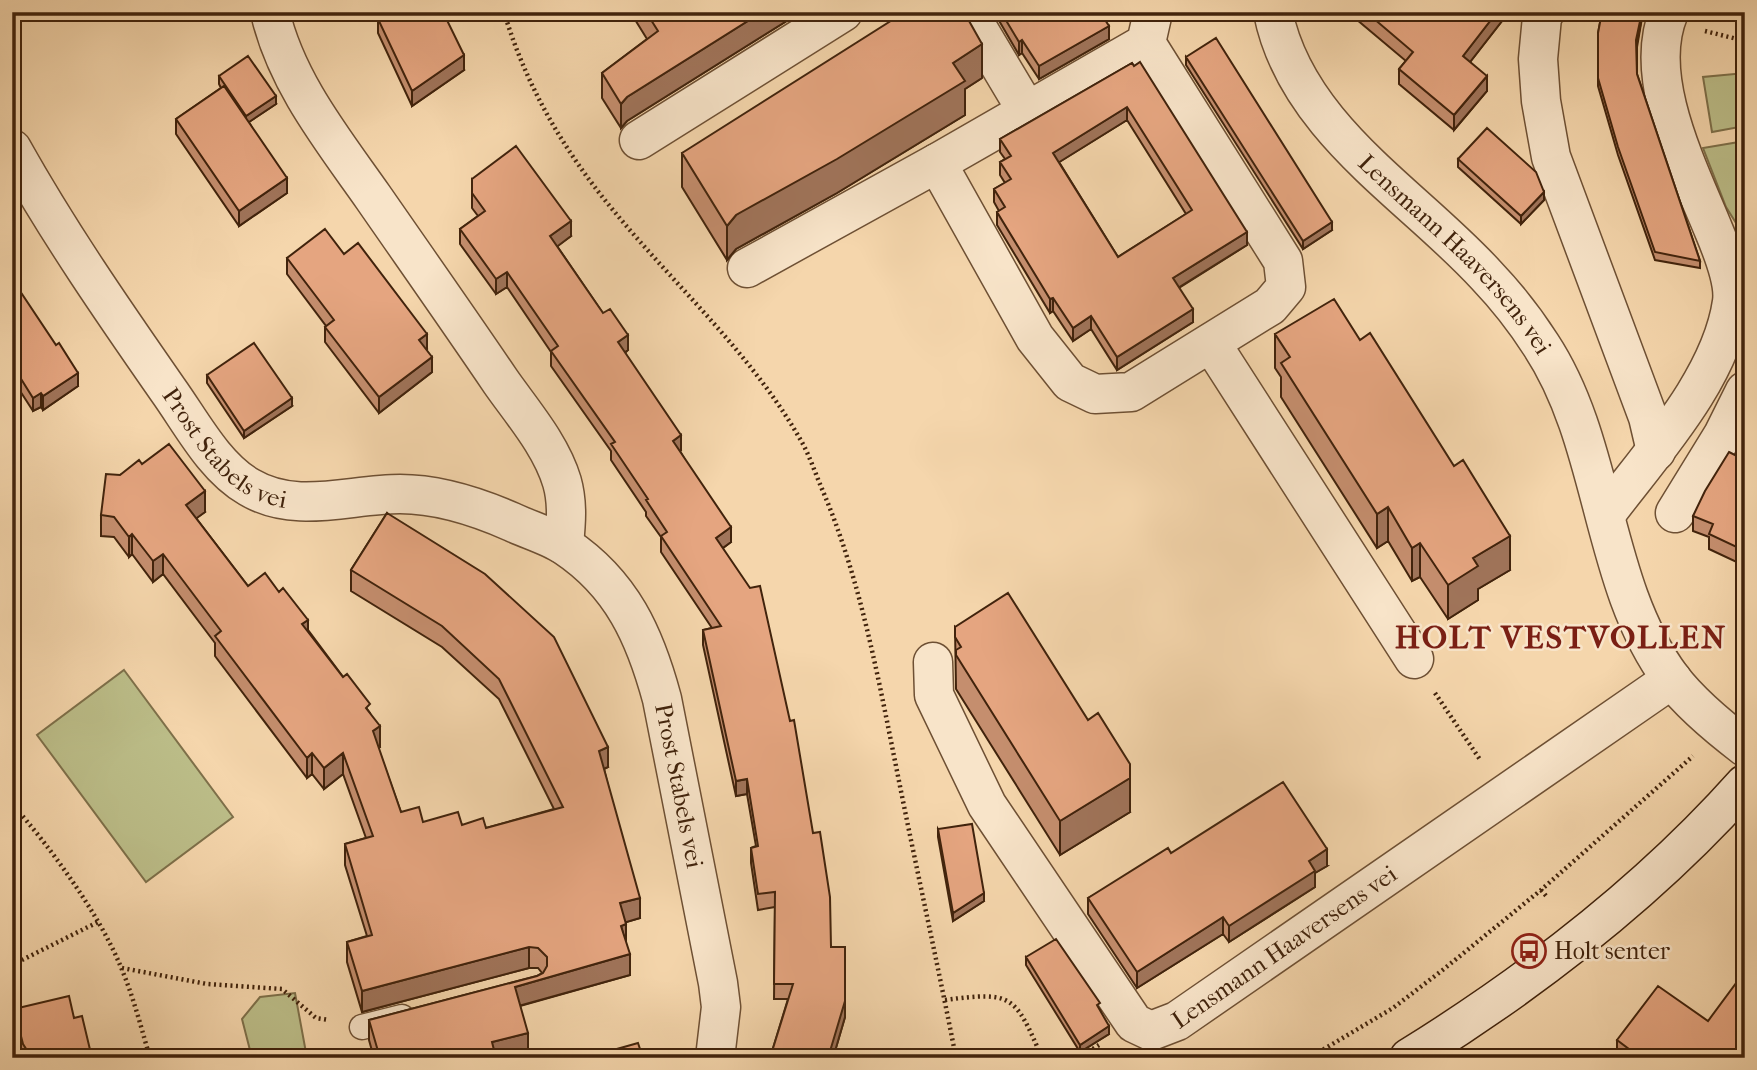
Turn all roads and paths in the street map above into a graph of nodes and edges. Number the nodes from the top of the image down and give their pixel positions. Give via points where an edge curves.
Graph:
1 (270, 12) edge
2 (504, 12) edge
3 (843, 12) edge
4 (968, 12) edge
5 (1273, 12) edge
6 (1545, 12) edge
7 (1669, 12) edge
8 (1149, 28) edge
9 (1027, 111) junction
10 (639, 140) dead end
11 (12, 149) edge
12 (937, 163) junction
13 (1733, 245) edge
14 (747, 268) dead end
15 (1211, 343) junction
16 (1745, 391) edge
17 (1656, 451) junction
18 (1675, 513) dead end
19 (1605, 514) junction
20 (564, 545) junction
21 (1414, 659) joint
22 (933, 662) dead end
23 (1672, 679) junction
24 (1745, 747) edge
25 (1696, 753) dead end
26 (1745, 783) edge
27 (1505, 793) junction
28 (12, 804) edge
29 (1541, 890) junction
30 (1548, 898) dead end
31 (98, 922) junction
32 (12, 965) edge
33 (121, 968) junction
34 (945, 1000) junction
35 (428, 1010) edge
36 (362, 1027) joint
37 (150, 1058) edge
38 (715, 1058) edge
39 (956, 1058) edge
40 (1042, 1058) edge
41 (1309, 1058) edge
42 (1409, 1058) edge

1 - 20 street via 289,70 322,124 553,460 567,512
2 - 34 path via 538,100 568,150 613,210 767,389 804,447 856,585
3 - 10 street
4 - 9 street
5 - 19 street, Lensmann Haaversens vei via 1297,75 1328,122 1365,164 1485,274 1522,317 1553,365 1575,413
6 - 17 street via 1538,59 1551,157 1648,418
7 - 13 street via 1661,42 1661,83 1677,137
8 - 9 street
8 - 15 street via 1283,261 1286,287 1270,306
9 - 12 street
11 - 20 street, Prost Stabels vei via 119,320 201,437 246,485 264,495 295,501 324,503 401,494 442,499 489,512
12 - 14 street
12 - 15 street via 1035,338 1070,382 1095,394 1131,392
13 - 17 street via 1727,267 1733,299 1725,334 1707,373
15 - 21 street
16 - 18 street
17 - 19 street
19 - 23 street, Lensmann Haaversens vei via 1640,626
20 - 38 street, Prost Stabels vei via 607,583 631,615 650,654 716,970 721,1007
21 - 27 path
22 - 27 street, Lensmann Haaversens vei via 934,695 987,805 1134,1023 1151,1031 1177,1021
23 - 24 street, Lensmann Haaversens vei
23 - 27 street, Lensmann Haaversens vei
25 - 29 path
26 - 42 street via 1681,853 1600,923 1478,1014
28 - 31 path
29 - 30 path
29 - 41 path via 1393,1008
31 - 32 path
31 - 33 path
33 - 36 path via 207,984 282,989 316,1018
33 - 37 path
34 - 39 path
34 - 40 path via 986,995 1007,1000 1028,1025
35 - 36 lane

